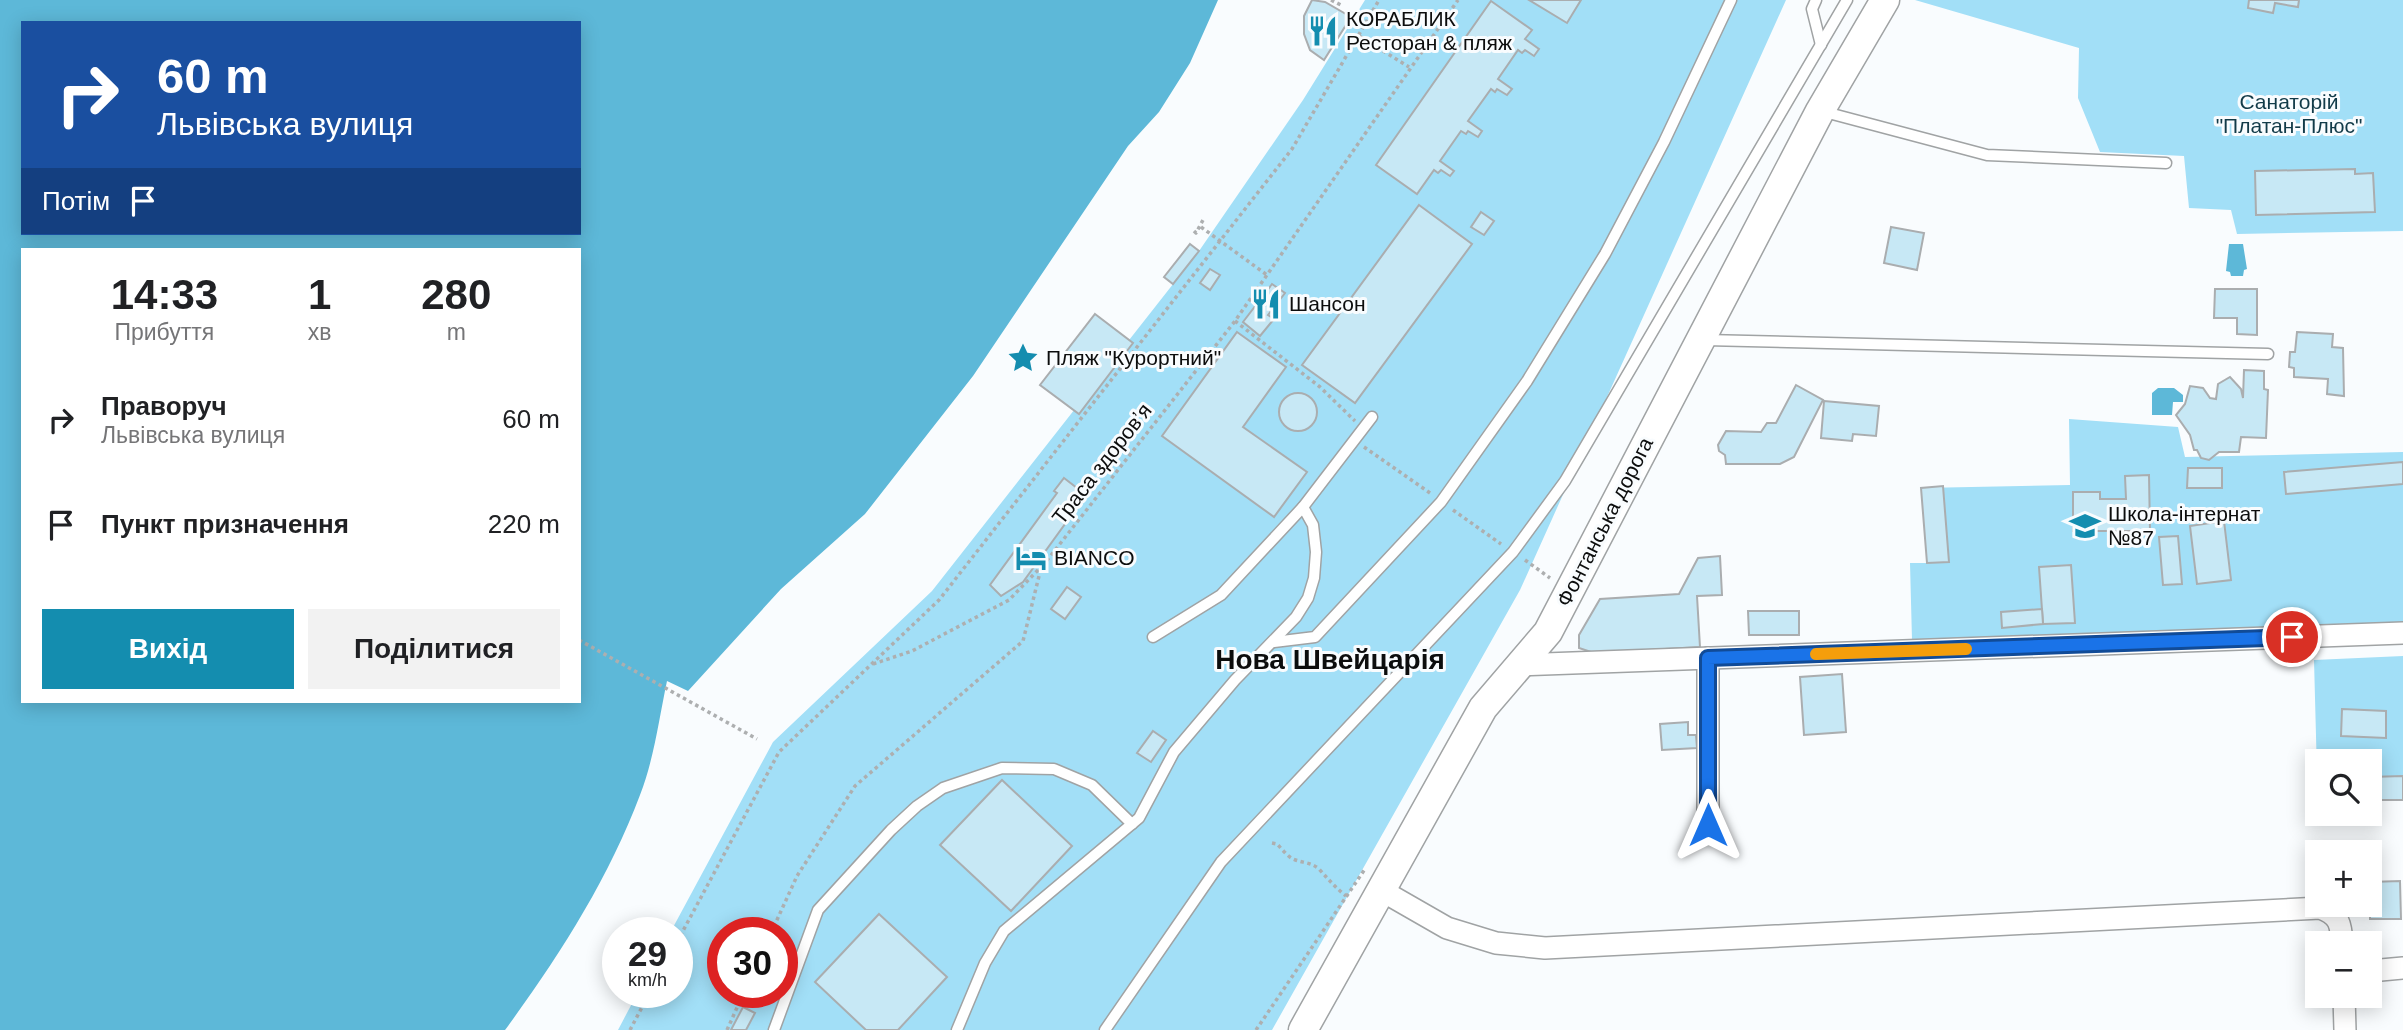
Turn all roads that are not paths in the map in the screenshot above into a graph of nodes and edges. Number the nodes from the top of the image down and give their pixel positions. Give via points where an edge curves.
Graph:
1 (1731, 0) edge
2 (1816, 0) edge
3 (1847, 0) edge
4 (1885, 0) edge
5 (1821, 45) junction
6 (1820, 111) junction
7 (2166, 163) dead end
8 (1698, 340) junction
9 (2268, 354) dead end
10 (1372, 417) dead end
11 (1303, 507) junction
12 (2403, 632) edge
13 (1153, 637) dead end
14 (1274, 642) junction
15 (1708, 658) junction
16 (1518, 665) junction
17 (1132, 824) junction
18 (1708, 825) dead end
19 (1379, 888) junction
20 (2341, 931) edge
21 (2403, 968) edge
22 (2382, 970) edge
23 (2344, 1008) edge
24 (774, 1030) edge
25 (957, 1030) edge
26 (1105, 1030) edge
27 (1303, 1030) edge
28 (2345, 1030) edge

1 - 14 lane via 1605,254 1527,380 1441,502 1315,637
2 - 5 lane via 1812,9
3 - 5 lane
4 - 6 main road, Фонтанська дорога
5 - 26 lane via 1565,481 1513,552 1221,862
6 - 7 lane via 1987,155
6 - 8 main road, Фонтанська дорога
8 - 9 lane
8 - 16 main road, Фонтанська дорога via 1548,632
10 - 11 lane
11 - 13 lane via 1221,595
11 - 14 lane via 1312,526 1314,578 1302,608
12 - 15 street
14 - 17 lane via 1174,751 1148,806
15 - 16 street
15 - 18 street
16 - 19 main road, Фонтанська дорога via 1483,708
17 - 24 lane via 1092,785 1054,769 1002,768 943,788 891,830 818,910
17 - 25 lane via 1004,931
19 - 20 street via 1447,928 1496,943 1545,948 2320,908 2336,916
19 - 27 main road, Фонтанська дорога
21 - 22 street
23 - 28 street

